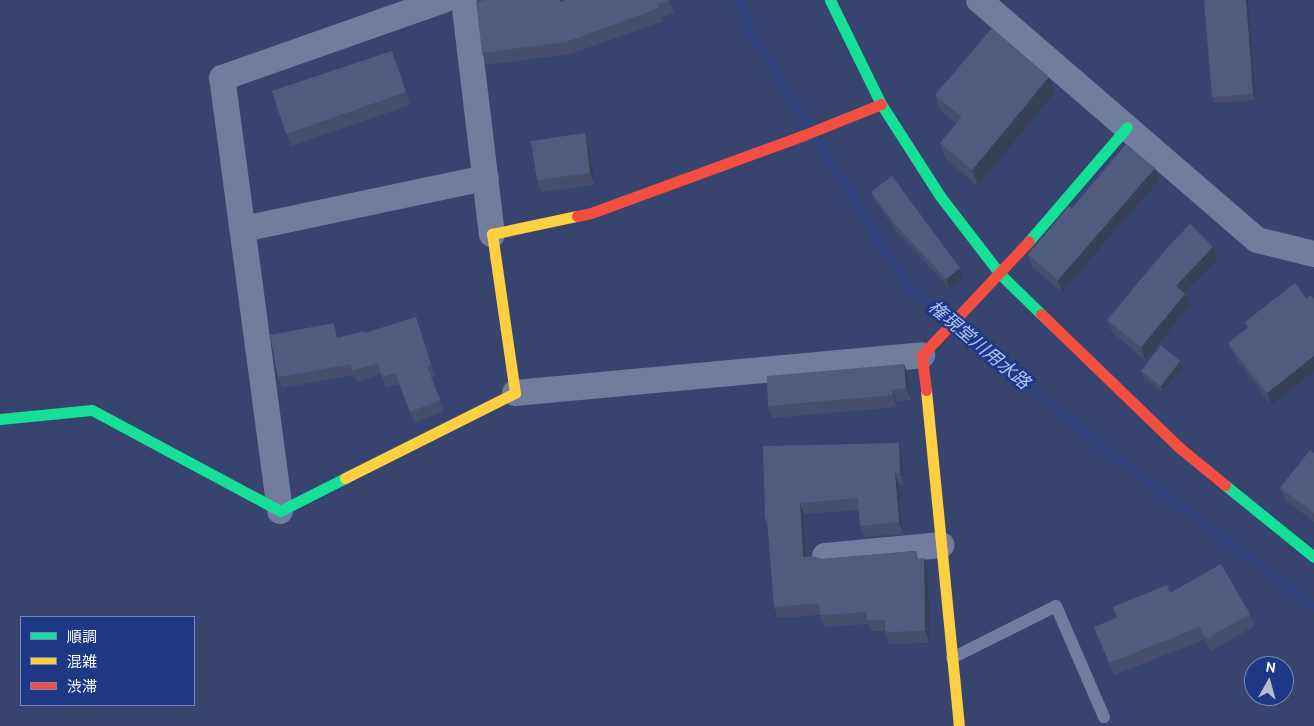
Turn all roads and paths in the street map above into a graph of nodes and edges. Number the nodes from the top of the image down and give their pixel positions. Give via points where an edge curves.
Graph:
1 (444, 0) edge
2 (464, 0) edge
3 (830, 0) edge
4 (979, 0) edge
5 (881, 104) junction
6 (1127, 127) junction
7 (486, 178) junction
8 (243, 228) junction
9 (492, 234) junction
10 (1314, 254) edge
11 (1000, 274) junction
12 (922, 355) junction
13 (515, 393) junction
14 (0, 419) edge
15 (280, 511) junction
16 (941, 545) junction
17 (825, 556) dead end
18 (1314, 557) edge
19 (952, 658) junction
20 (1104, 718) dead end
21 (959, 726) edge

1 - 8 street via 222,78
2 - 7 street
3 - 5 street
4 - 6 street
5 - 9 street via 591,213
5 - 11 street via 940,196
6 - 10 street via 1257,240
6 - 11 street
7 - 8 street
7 - 9 street
8 - 15 street
9 - 13 street
11 - 12 street
11 - 18 street via 1181,449
12 - 13 street
12 - 16 street
13 - 15 street
14 - 15 street via 92,410
16 - 17 street
16 - 19 street
19 - 20 lane via 1056,606
19 - 21 street

